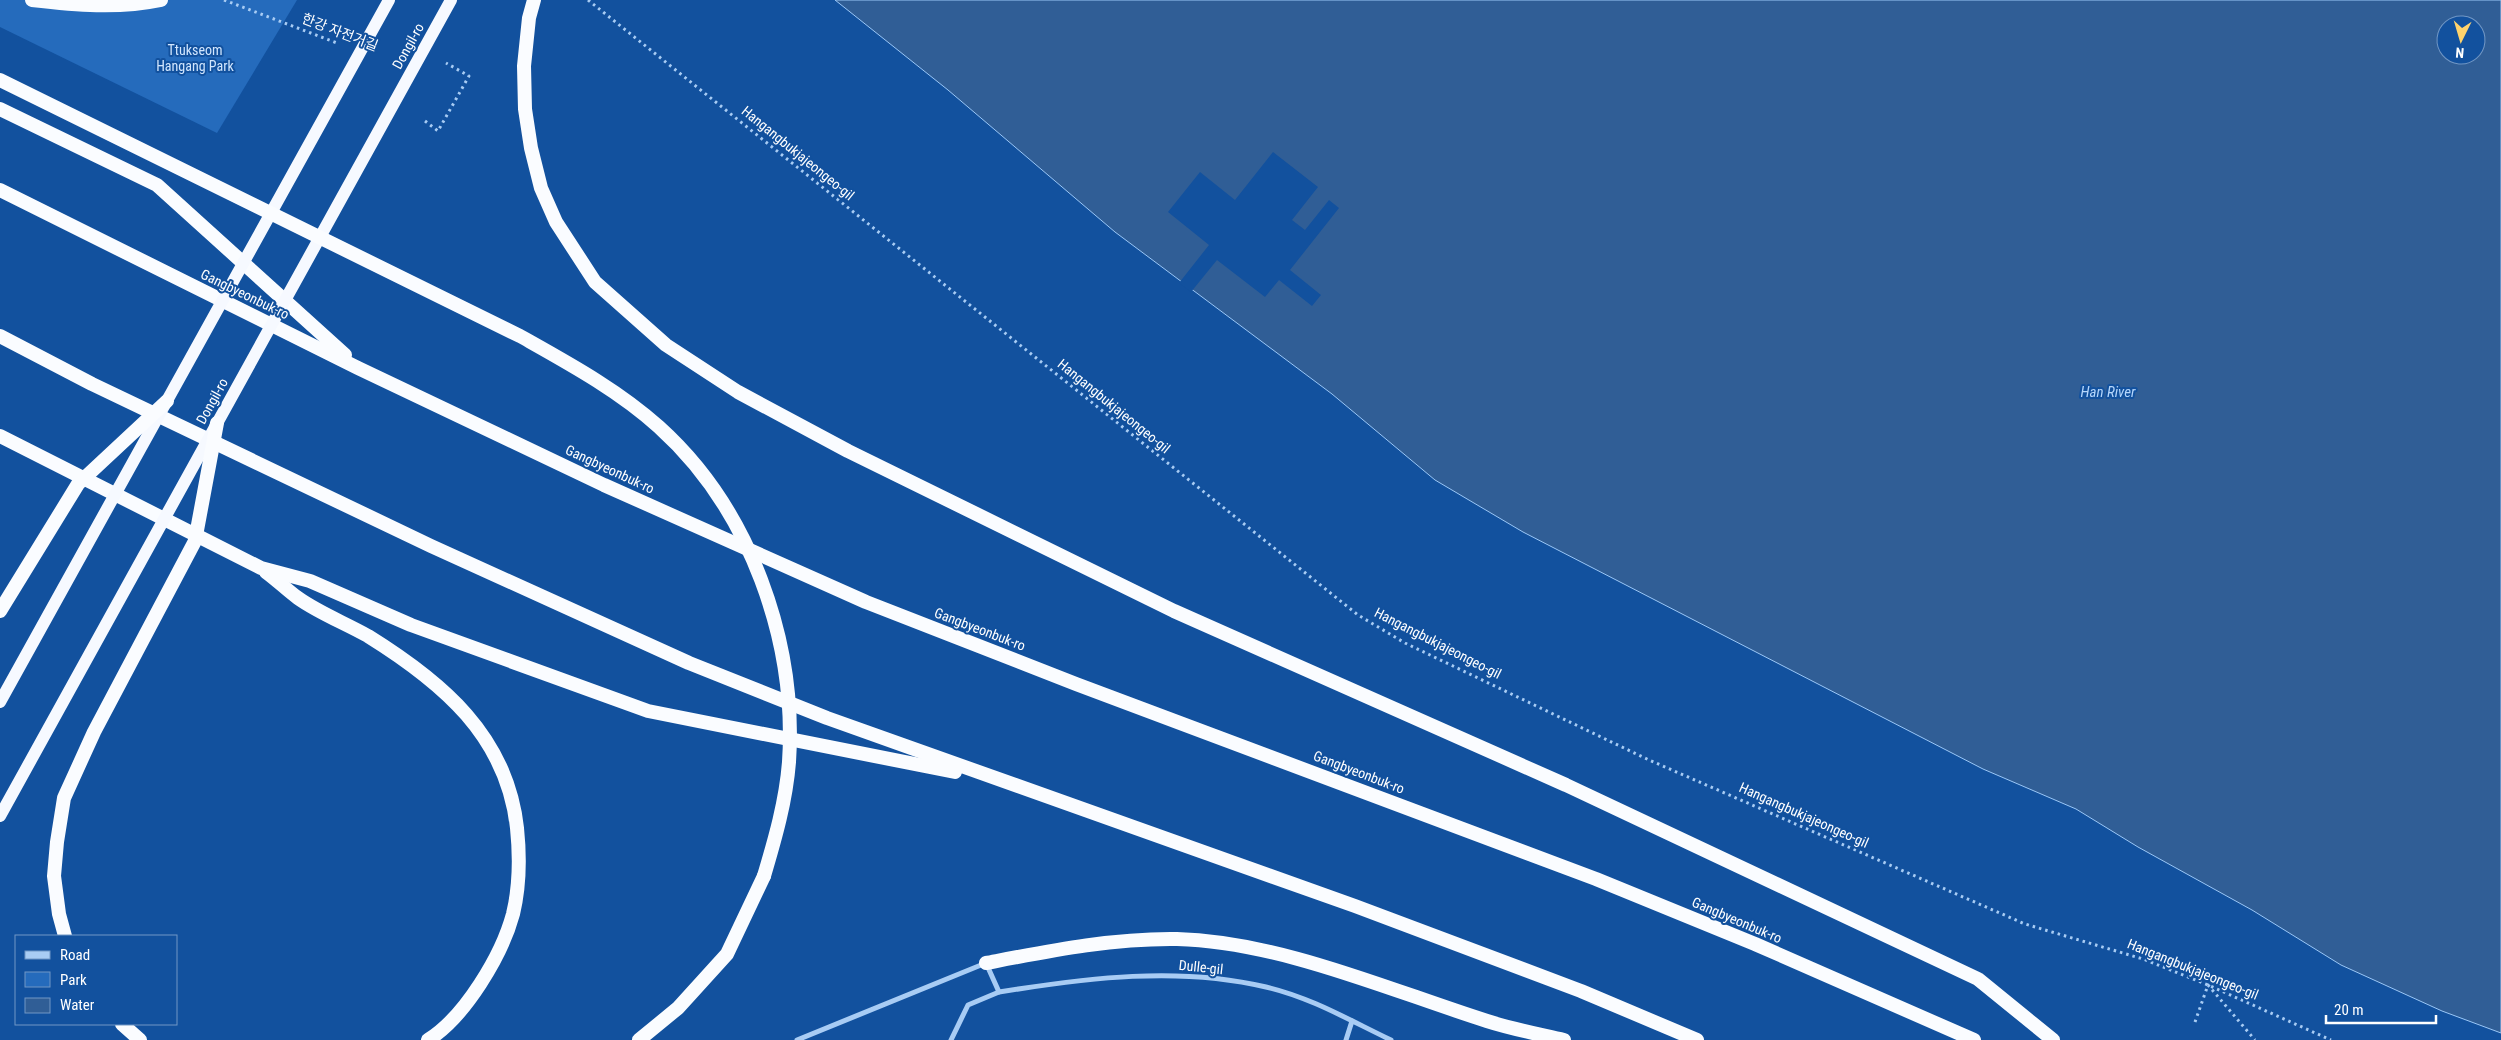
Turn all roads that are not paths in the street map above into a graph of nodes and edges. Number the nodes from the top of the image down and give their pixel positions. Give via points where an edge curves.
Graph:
1 (32, 0) edge
2 (161, 0) edge
3 (389, 0) edge
4 (451, 0) edge
5 (534, 0) edge
6 (0, 80) edge
7 (0, 109) edge
8 (0, 190) edge
9 (0, 336) edge
10 (358, 368) junction
11 (167, 401) junction
12 (217, 423) junction
13 (0, 436) edge
14 (262, 568) junction
15 (0, 610) edge
16 (0, 702) edge
17 (1000, 781) junction
18 (0, 816) edge
19 (65, 935) edge
20 (986, 963) junction
21 (999, 992) junction
22 (1352, 1021) junction
23 (123, 1025) edge
24 (140, 1040) edge
25 (428, 1040) edge
26 (639, 1040) edge
27 (797, 1040) edge
28 (951, 1040) edge
29 (1346, 1040) edge
30 (1392, 1040) edge
31 (1564, 1040) edge
32 (1697, 1040) edge
33 (1974, 1040) edge
34 (2053, 1040) edge

1 - 2 highway via 86,6 145,4
3 - 11 main road, bridge
4 - 12 main road, Dongil-ro, bridge
5 - 34 highway via 524,66 525,109 541,188 556,222 594,282 666,345 738,392 848,451 1174,612 1566,785 1978,979
6 - 26 highway, bridge via 520,336 600,382 659,427 711,484 747,547 777,627 788,691 789,762 780,823 764,876 728,954 678,1008
7 - 10 highway via 157,185
8 - 10 highway, Gangbyeonbuk-ro
9 - 17 highway via 92,384 414,538 689,663 826,718
10 - 33 highway, Gangbyeonbuk-ro via 866,602 1596,879 1755,944
11 - 15 highway, bridge via 78,484
11 - 16 main road, bridge
12 - 18 main road, Dongil-ro, bridge
12 - 19 highway, bridge via 195,541 94,732 64,798 54,876
13 - 14 highway
14 - 17 highway via 310,581 412,625 648,711
14 - 25 highway via 300,599 367,636 412,666 453,700 482,733 504,770 515,808 519,852 518,893 508,932 489,972 463,1006
17 - 32 highway via 1355,906 1582,991
20 - 21 street
20 - 27 street
20 - 31 highway via 1110,942 1178,939 1253,948 1343,972 1489,1022
21 - 22 street, Dulle-gil via 1077,979 1159,975 1266,987
21 - 28 street, Dulle-gil via 968,1005
22 - 29 street
22 - 30 street, Dulle-gil
23 - 24 highway

